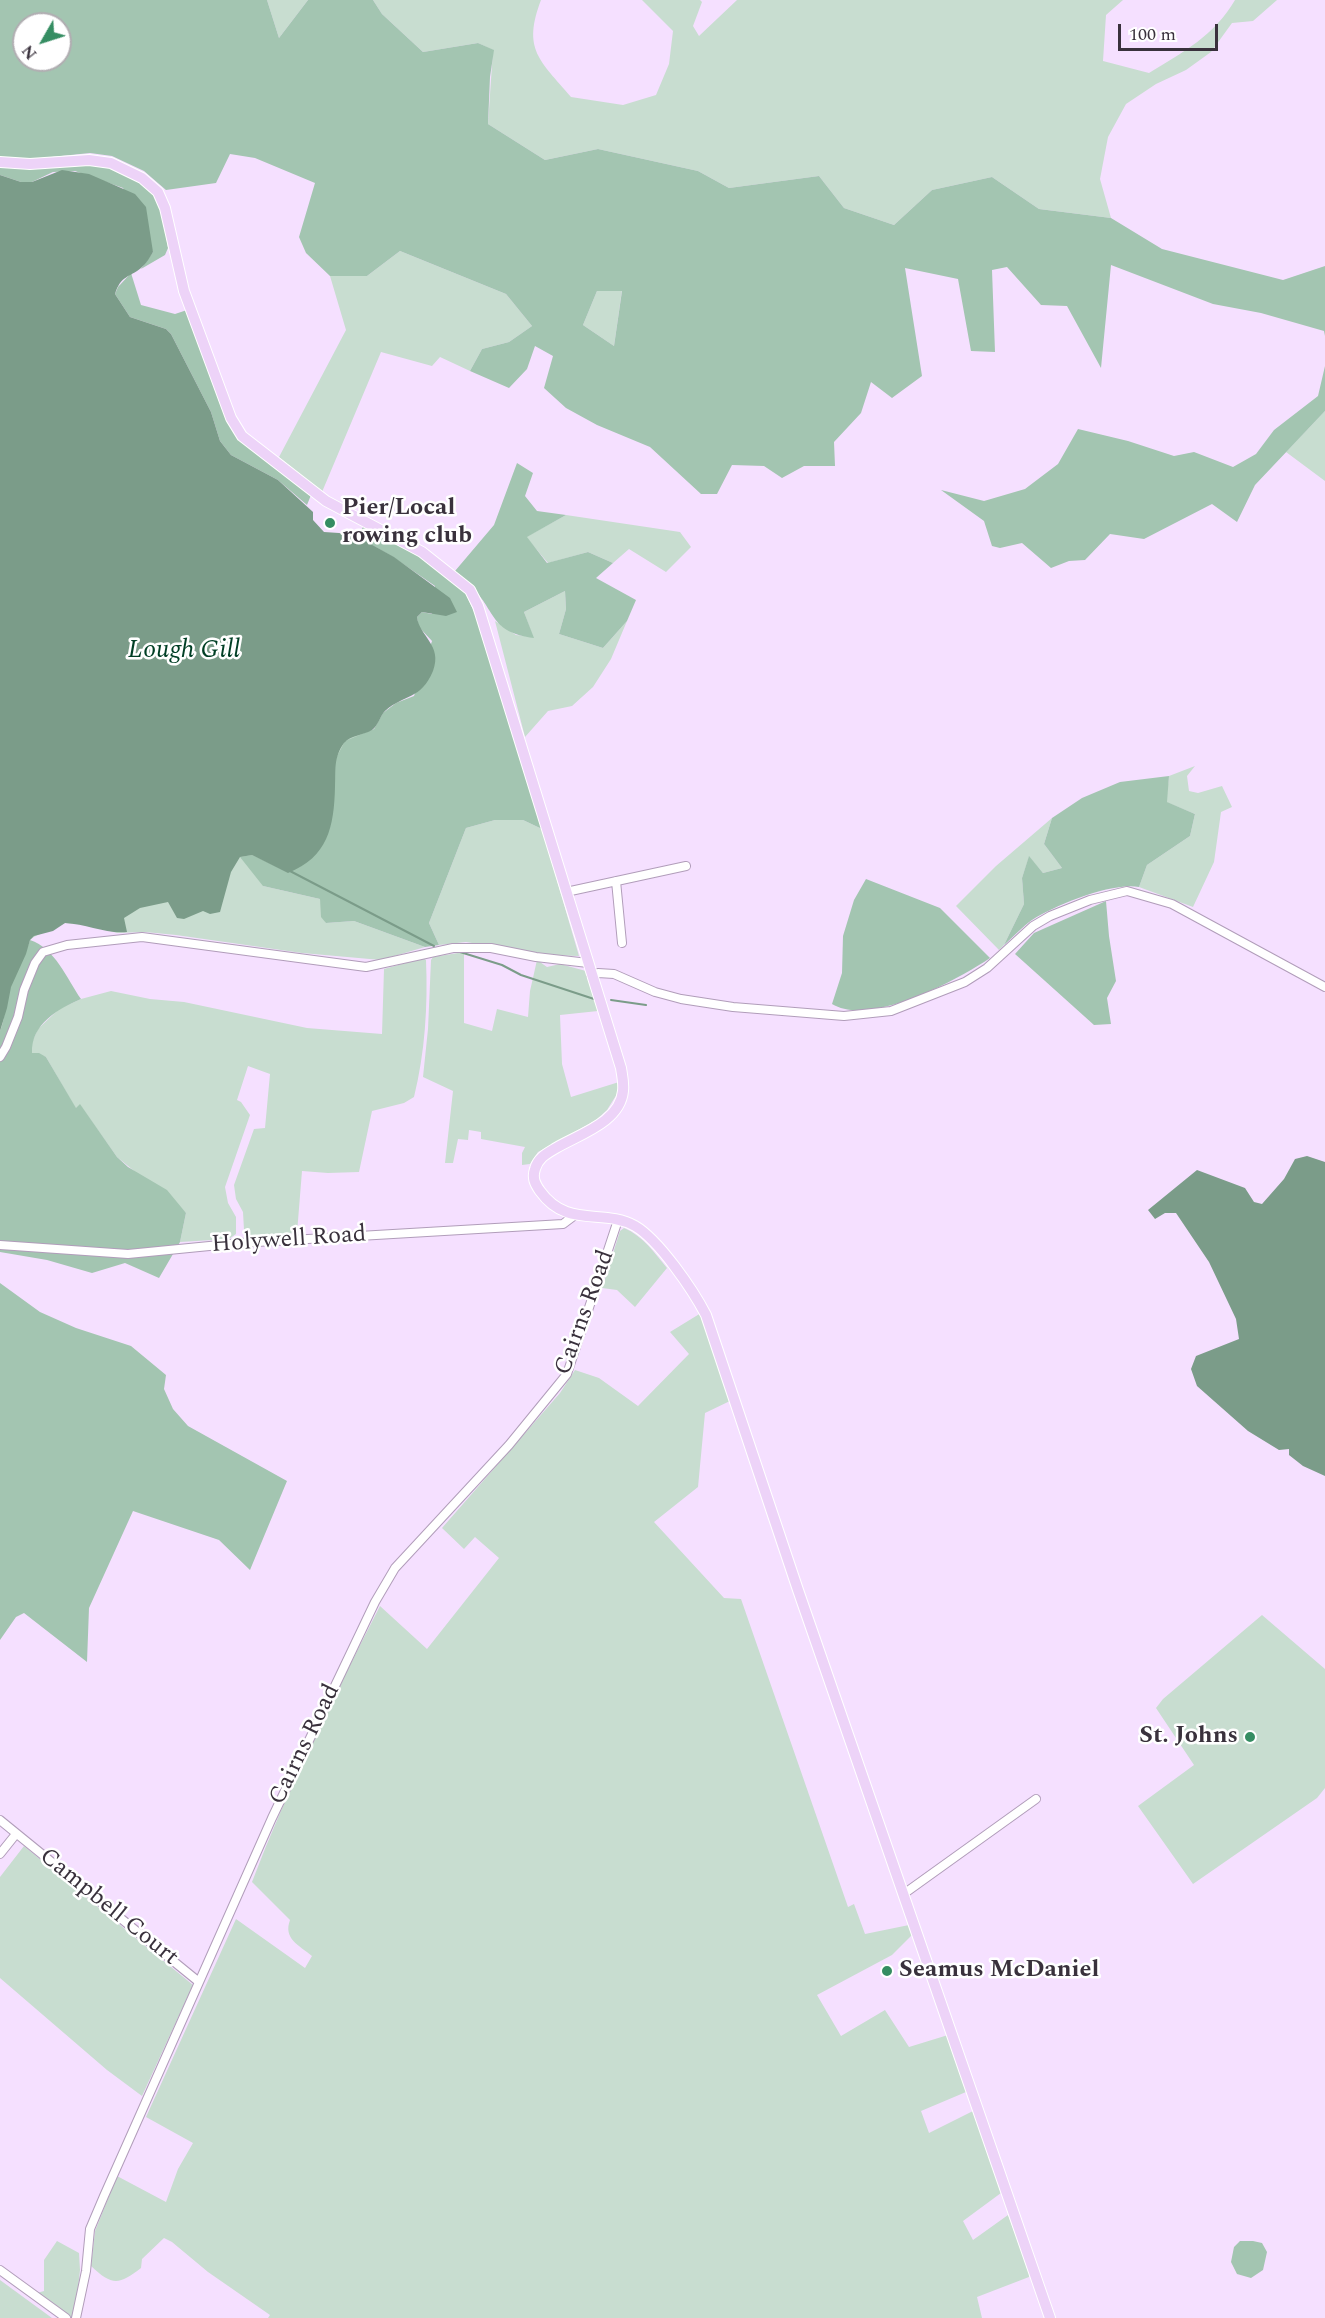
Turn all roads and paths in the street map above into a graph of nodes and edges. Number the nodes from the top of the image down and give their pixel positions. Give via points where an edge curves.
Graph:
1 (0, 162) edge
2 (686, 866) dead end
3 (616, 881) junction
4 (566, 892) junction
5 (622, 943) dead end
6 (588, 963) junction
7 (591, 975) junction
8 (1325, 987) edge
9 (0, 1057) edge
10 (575, 1215) junction
11 (618, 1220) junction
12 (0, 1245) edge
13 (1036, 1799) dead end
14 (0, 1820) edge
15 (16, 1834) junction
16 (0, 1854) edge
17 (904, 1893) junction
18 (200, 1982) junction
19 (0, 2270) edge
20 (66, 2318) edge
21 (76, 2318) edge
22 (1050, 2318) edge

1 - 4 main road via 111,163 134,173 158,192 184,291 231,418 242,436 326,501 422,552 470,590 486,626
2 - 3 street
3 - 4 street
3 - 5 street
4 - 6 main road
6 - 7 main road
6 - 9 street via 491,948 453,948 366,967 142,937 67,945 43,952 35,963
7 - 8 street via 614,974 655,992 733,1007 844,1016 878,1013 965,982 1050,916 1090,900 1128,891 1172,904
7 - 10 main road via 621,1068 621,1103 595,1127 537,1161 533,1173 545,1198
10 - 11 main road
10 - 12 street, Holywell Road via 564,1224 240,1243 128,1254
11 - 17 main road via 636,1227 657,1247 706,1315
11 - 18 street, Cairns Road via 567,1374 509,1445 395,1568 272,1818
13 - 17 street
14 - 15 street, Campbell Court
15 - 16 street, Campbell Court
15 - 18 street, Campbell Court
17 - 22 main road
18 - 21 street, Cairns Road via 90,2229
19 - 20 street

